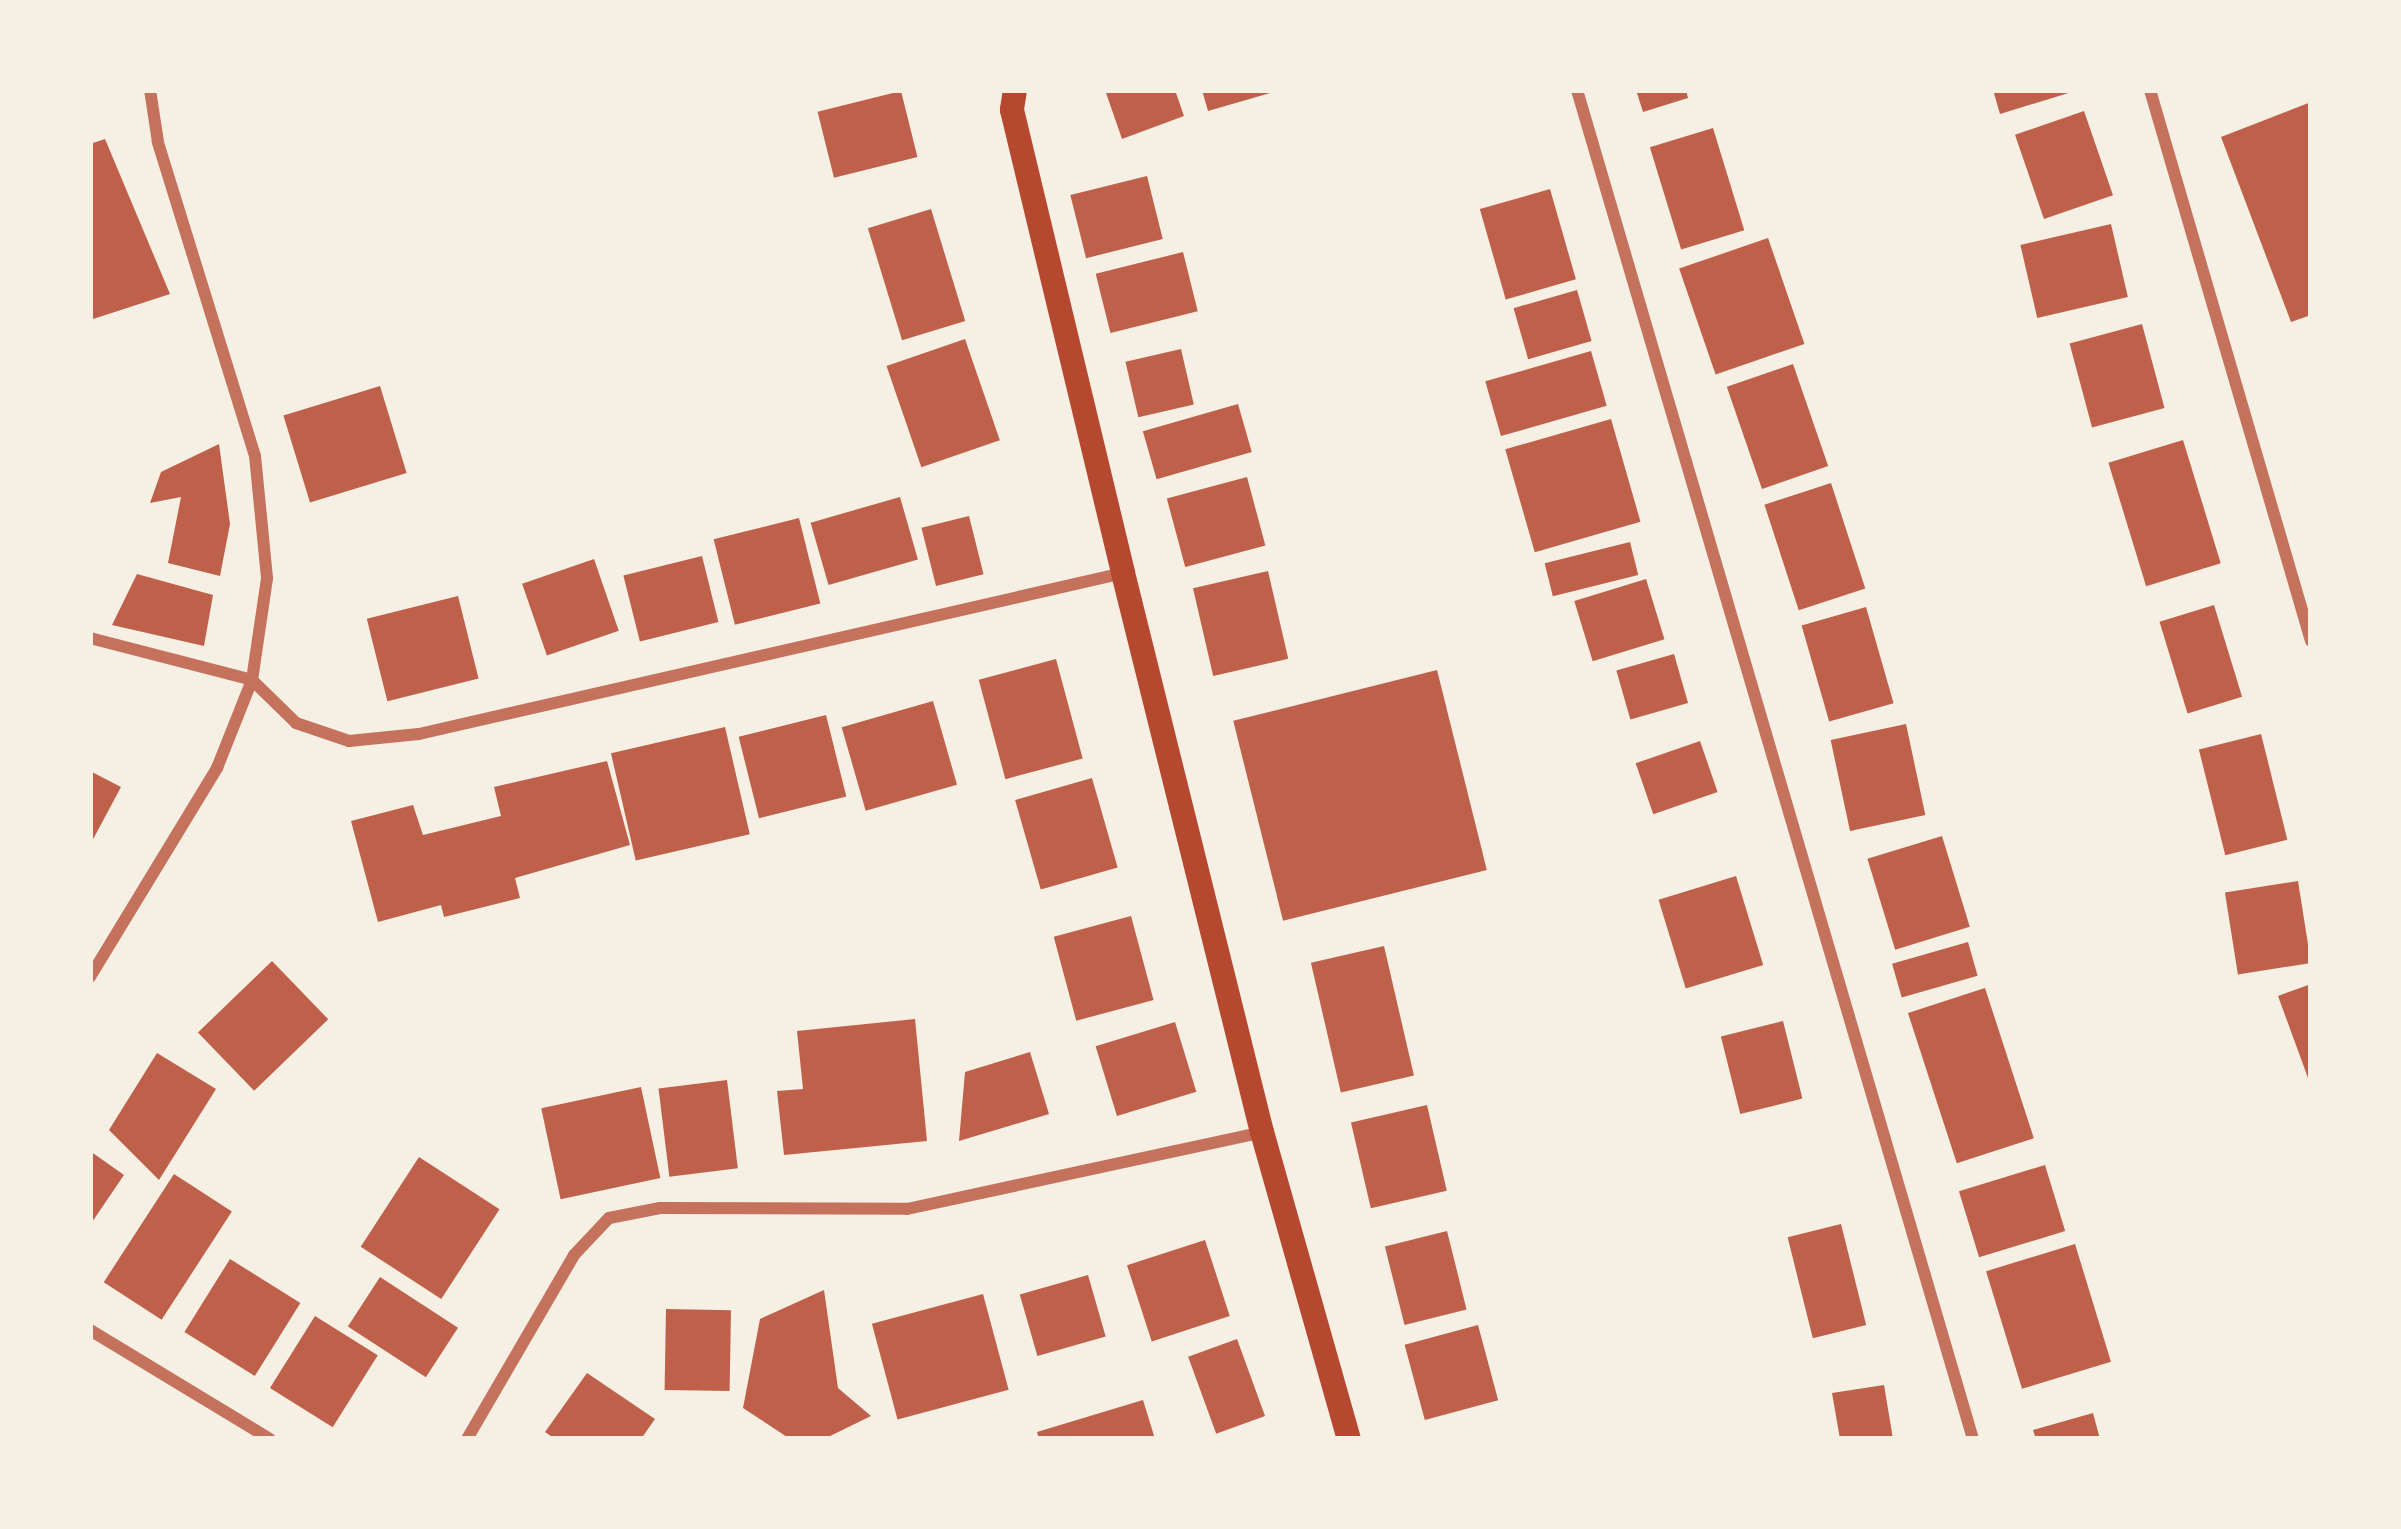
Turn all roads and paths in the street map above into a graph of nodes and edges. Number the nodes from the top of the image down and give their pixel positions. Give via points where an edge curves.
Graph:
1 (150, 90) edge
2 (1016, 90) edge
3 (1577, 90) edge
4 (2150, 90) edge
5 (1123, 573) junction
6 (90, 638) edge
7 (2311, 641) edge
8 (252, 680) junction
9 (90, 977) edge
10 (1262, 1132) junction
11 (90, 1330) edge
12 (270, 1439) edge
13 (467, 1439) edge
14 (1349, 1439) edge
15 (1973, 1439) edge

1 - 8 street via 158,142 255,455 267,578
2 - 5 main road via 1012,110
3 - 15 street
4 - 7 street
5 - 8 street via 419,734 349,742 296,723
5 - 10 main road
6 - 8 street
8 - 9 street via 218,768
10 - 13 street via 907,1209 660,1208 609,1218 574,1256
10 - 14 main road
11 - 12 street

